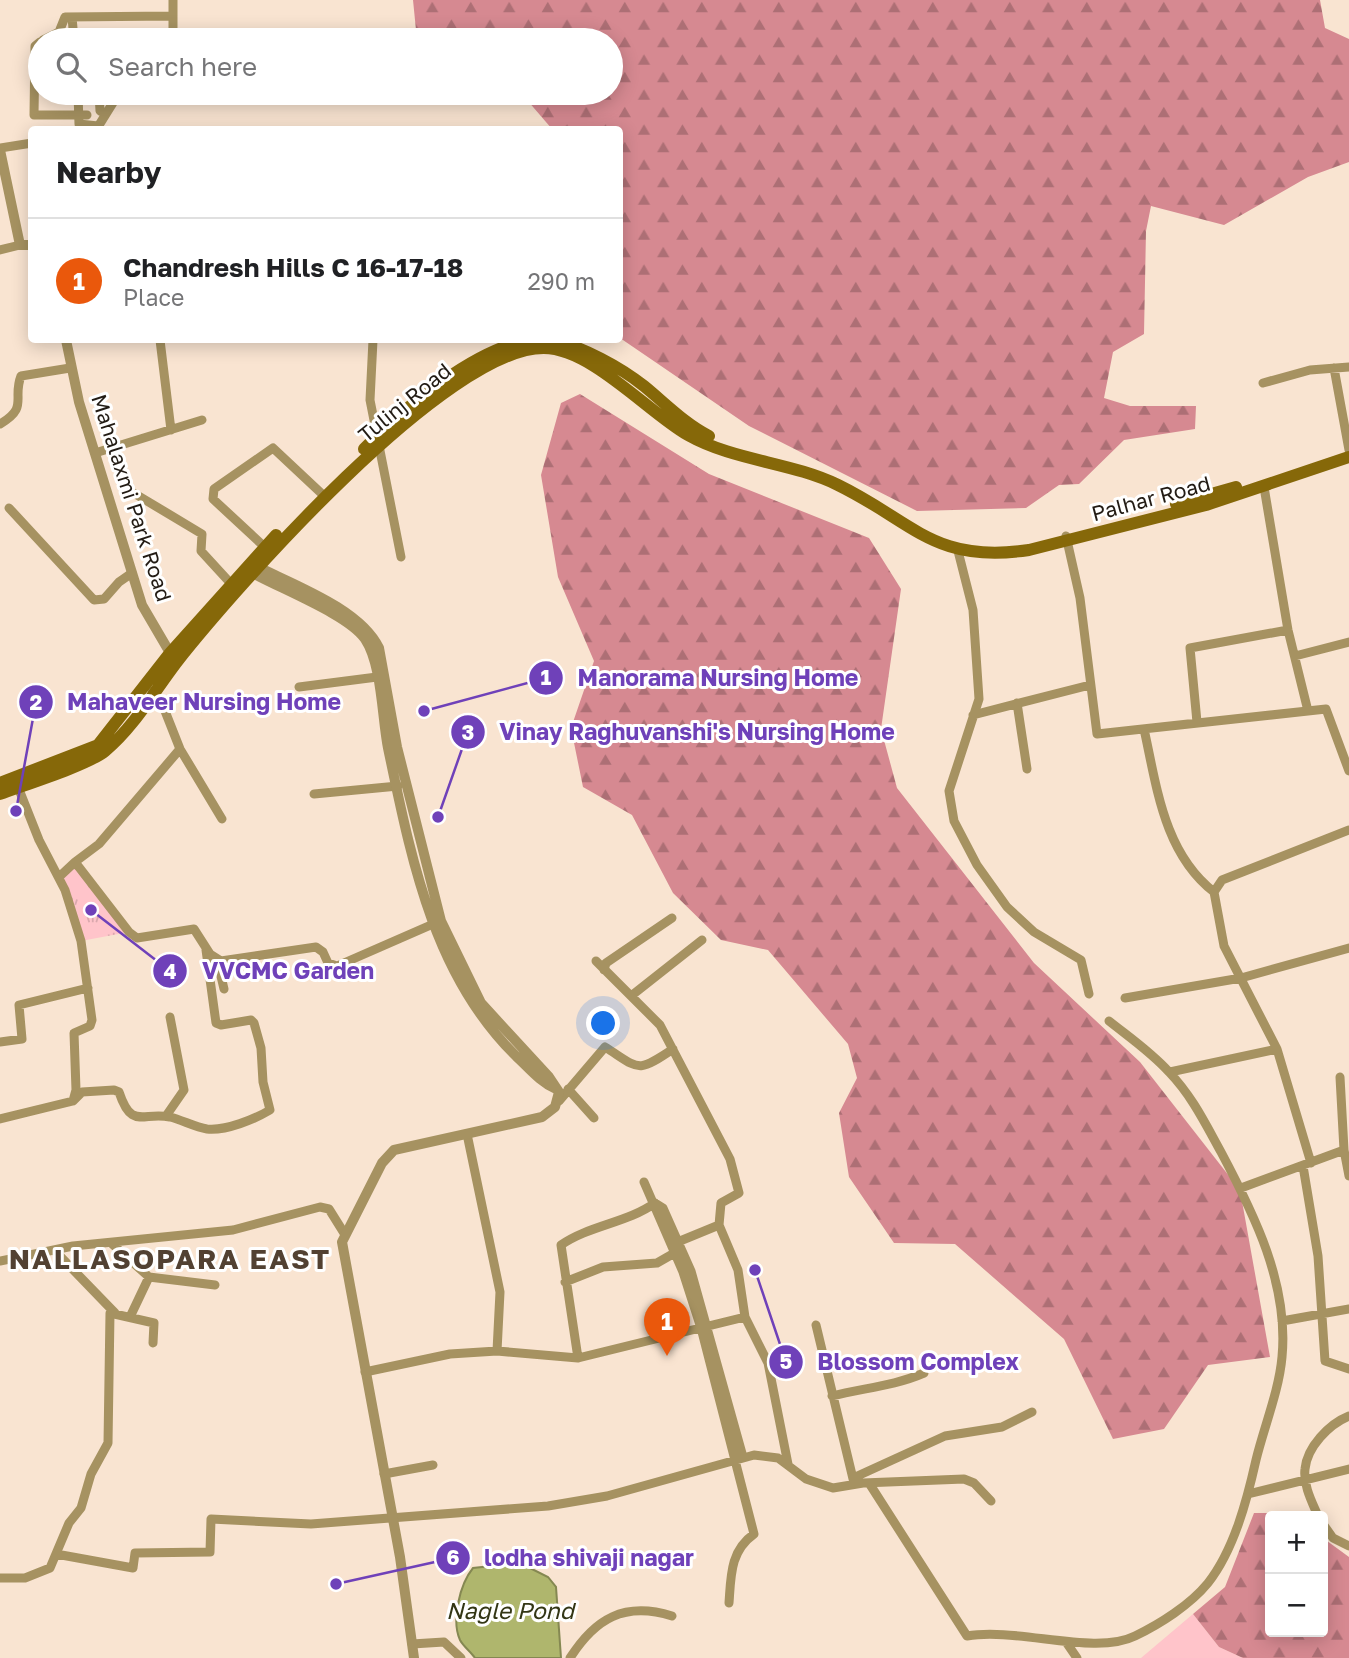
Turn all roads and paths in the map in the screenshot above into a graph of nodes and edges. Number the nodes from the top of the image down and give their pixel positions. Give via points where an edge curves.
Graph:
1 (173, 0) edge
2 (173, 16) junction
3 (72, 17) junction
4 (61, 28) edge
5 (73, 28) edge
6 (173, 28) edge
7 (34, 105) edge
8 (81, 105) edge
9 (100, 105) edge
10 (112, 105) edge
11 (106, 114) junction
12 (83, 115) junction
13 (88, 126) edge
14 (98, 126) edge
15 (28, 144) edge
16 (0, 149) edge
17 (26, 245) edge
18 (0, 250) edge
19 (66, 343) edge
20 (160, 343) edge
21 (373, 343) edge
22 (520, 343) edge
23 (544, 343) edge
24 (549, 343) edge
25 (1349, 367) edge
26 (70, 368) junction
27 (1334, 368) junction
28 (1263, 383) dead end
29 (202, 420) dead end
30 (0, 424) edge
31 (171, 429) junction
32 (379, 440) junction
33 (1349, 449) edge
34 (96, 453) junction
35 (1349, 457) edge
36 (1264, 487) junction
37 (132, 492) dead end
38 (321, 493) junction
39 (9, 508) dead end
40 (1067, 538) junction
41 (958, 548) junction
42 (267, 550) junction
43 (401, 557) dead end
44 (251, 568) junction
45 (132, 573) junction
46 (234, 587) junction
47 (1288, 630) junction
48 (1349, 642) edge
49 (1295, 656) junction
50 (173, 658) junction
51 (377, 677) junction
52 (1090, 685) junction
53 (299, 687) dead end
54 (150, 690) junction
55 (1017, 704) junction
56 (387, 709) junction
57 (1308, 711) junction
58 (973, 715) junction
59 (1197, 722) junction
60 (1143, 729) junction
61 (180, 749) junction
62 (1027, 769) dead end
63 (1349, 771) edge
64 (0, 783) edge
65 (398, 786) junction
66 (18, 787) junction
67 (0, 794) edge
68 (314, 794) dead end
69 (222, 819) dead end
70 (1349, 830) edge
71 (75, 862) junction
72 (59, 877) junction
73 (1214, 892) junction
74 (672, 918) dead end
75 (437, 923) junction
76 (702, 940) dead end
77 (205, 944) junction
78 (1349, 948) edge
79 (216, 959) junction
80 (596, 961) dead end
81 (604, 970) junction
82 (1241, 978) junction
83 (88, 988) junction
84 (224, 989) dead end
85 (1089, 994) dead end
86 (631, 996) junction
87 (1125, 998) dead end
88 (170, 1017) dead end
89 (1108, 1021) dead end
90 (0, 1042) edge
91 (673, 1049) junction
92 (1277, 1049) junction
93 (1170, 1072) junction
94 (1340, 1077) dead end
95 (561, 1093) junction
96 (73, 1101) junction
97 (166, 1116) junction
98 (594, 1118) dead end
99 (0, 1119) edge
100 (467, 1134) junction
101 (1344, 1150) junction
102 (1307, 1164) junction
103 (1349, 1176) edge
104 (644, 1182) dead end
105 (1241, 1188) junction
106 (656, 1203) junction
107 (719, 1225) junction
108 (344, 1233) junction
109 (111, 1244) junction
110 (679, 1248) junction
111 (56, 1252) junction
112 (0, 1261) edge
113 (149, 1277) junction
114 (565, 1282) junction
115 (215, 1285) dead end
116 (1349, 1309) edge
117 (1322, 1313) junction
118 (116, 1314) junction
119 (130, 1317) junction
120 (745, 1317) junction
121 (1282, 1321) junction
122 (816, 1325) dead end
123 (704, 1327) junction
124 (153, 1343) dead end
125 (497, 1351) junction
126 (578, 1357) junction
127 (1349, 1369) edge
128 (365, 1372) junction
129 (924, 1373) dead end
130 (832, 1396) junction
131 (1032, 1412) dead end
132 (1349, 1416) edge
133 (740, 1458) junction
134 (788, 1464) junction
135 (433, 1465) dead end
136 (1349, 1469) edge
137 (384, 1474) junction
138 (1305, 1478) junction
139 (854, 1481) junction
140 (869, 1483) junction
141 (1248, 1493) junction
142 (991, 1501) dead end
143 (1316, 1511) edge
144 (393, 1518) junction
145 (1328, 1531) edge
146 (1349, 1546) edge
147 (56, 1554) junction
148 (0, 1578) edge
149 (729, 1603) dead end
150 (672, 1616) dead end
151 (1066, 1642) junction
152 (412, 1644) junction
153 (414, 1658) edge
154 (461, 1658) edge
155 (570, 1658) edge
156 (1077, 1658) edge

1 - 2 street
2 - 3 street
2 - 6 street
3 - 4 street via 65,18
3 - 5 street
7 - 12 street via 34,115
8 - 12 street
9 - 11 street
10 - 11 street
11 - 14 street
12 - 13 street via 79,124
15 - 16 street
16 - 17 street
17 - 18 street
19 - 26 street, Mahalaxmi Park Road
20 - 31 street
21 - 32 street via 369,392
22 - 32 main road, Tulinj Road via 463,370
23 - 32 main road, Tulinj Road via 480,368
24 - 41 main road, Tulinj Road via 612,377 689,435 837,484 924,536
25 - 27 street
26 - 30 street via 21,376 20,403 13,417
26 - 34 street, Mahalaxmi Park Road
27 - 28 street
27 - 33 street
29 - 31 street
31 - 34 street
32 - 38 main road, Tulinj Road
32 - 42 main road, Tulinj Road
32 - 43 street
33 - 40 main road, Palhar Road
34 - 45 street, Mahalaxmi Park Road
35 - 36 main road, Palhar Road
36 - 40 main road, Palhar Road
36 - 47 street
37 - 46 street via 202,534 201,551
38 - 42 main road, Tulinj Road
38 - 42 street via 273,448 214,489 213,499
39 - 45 street via 94,600 104,599
40 - 41 main road, Palhar Road via 999,555
40 - 52 street via 1080,598
41 - 58 street via 972,610 979,699
42 - 44 main road, Tulinj Road
44 - 46 main road, Tulinj Road
44 - 51 street via 356,630 370,651
44 - 56 street via 333,605 372,634 379,648
45 - 50 street, Mahalaxmi Park Road via 142,605
46 - 50 main road, Tulinj Road
47 - 49 street
47 - 59 street via 1189,648
48 - 49 street
49 - 57 street
50 - 54 main road, Tulinj Road
51 - 53 street
51 - 56 street
52 - 55 street
52 - 60 street via 1097,734
54 - 61 street
54 - 64 main road, Tulinj Road via 98,745
54 - 66 main road, Tulinj Road via 99,755
55 - 58 street
55 - 62 street
56 - 65 street
56 - 75 street
57 - 59 street
57 - 63 street via 1328,710
58 - 85 street via 949,791 954,821 977,865 1007,907 1034,932 1081,960
59 - 60 street
60 - 73 street via 1174,843 1188,867
61 - 69 street
61 - 71 street via 99,844
65 - 68 street
65 - 75 street
66 - 67 main road, Tulinj Road
66 - 72 street
70 - 73 street via 1222,880
71 - 72 street
71 - 77 street via 137,938 194,929
72 - 83 street via 81,941
73 - 82 street via 1224,946
74 - 81 street via 606,963
75 - 79 street via 337,966 328,963 316,947
75 - 95 street via 473,1007 544,1084
76 - 86 street
77 - 79 street
77 - 97 street via 216,1023 254,1023 261,1048 262,1082 271,1107 223,1128 207,1129
78 - 82 street
79 - 84 street
80 - 81 street
81 - 86 street
82 - 87 street
82 - 92 street
83 - 90 street via 19,1005 22,1039
83 - 96 street via 91,1024 74,1033
86 - 91 street via 660,1026
88 - 97 street via 184,1090
89 - 93 street
91 - 95 street via 643,1066 632,1066 605,1047
91 - 107 street via 730,1159 739,1193 721,1203
92 - 93 street
92 - 102 street
93 - 105 street via 1198,1106
94 - 101 street
95 - 98 street
95 - 100 street via 542,1117
96 - 97 street via 82,1092 114,1090 130,1114 146,1119
96 - 99 street
100 - 108 street via 387,1155
100 - 125 street via 500,1292
101 - 102 street
101 - 103 street
102 - 105 street
102 - 117 street
104 - 106 street
105 - 121 street via 1256,1216
106 - 110 street via 656,1211
106 - 114 street via 561,1245
107 - 110 street
107 - 120 street via 738,1270
108 - 109 street via 329,1209 320,1207 233,1230
108 - 128 street
109 - 111 street
109 - 113 street
110 - 114 street via 657,1263 603,1267
110 - 123 street
111 - 112 street
111 - 118 street
113 - 115 street
113 - 119 street
114 - 126 street
116 - 117 street
117 - 121 street
117 - 127 street via 1325,1361
118 - 119 street
118 - 147 street via 110,1313 108,1443
119 - 124 street via 154,1323
120 - 123 street
120 - 134 street via 768,1363
121 - 141 street via 1282,1359
122 - 130 street
123 - 126 street
123 - 133 street
125 - 126 street
125 - 128 street via 450,1354
128 - 137 street
129 - 130 street via 897,1384
130 - 139 street
131 - 139 street via 1002,1427 945,1436
132 - 138 street via 1315,1443
133 - 134 street via 765,1456
133 - 144 street via 607,1496 548,1506
133 - 149 street via 754,1534 739,1547 733,1562
134 - 139 street via 821,1485 833,1488
135 - 137 street
136 - 138 street
137 - 144 street
138 - 141 street
138 - 143 street
139 - 140 street
140 - 142 street via 964,1479
140 - 151 street via 967,1636 999,1633
141 - 151 street via 1231,1540 1208,1583 1166,1620 1132,1638
144 - 147 street via 311,1524 211,1519 210,1552 135,1553 133,1568
144 - 152 street
145 - 146 street
147 - 148 street via 50,1568 40,1574
150 - 155 street via 628,1612 610,1616 588,1631
151 - 156 street
152 - 153 street
152 - 154 street via 444,1642

